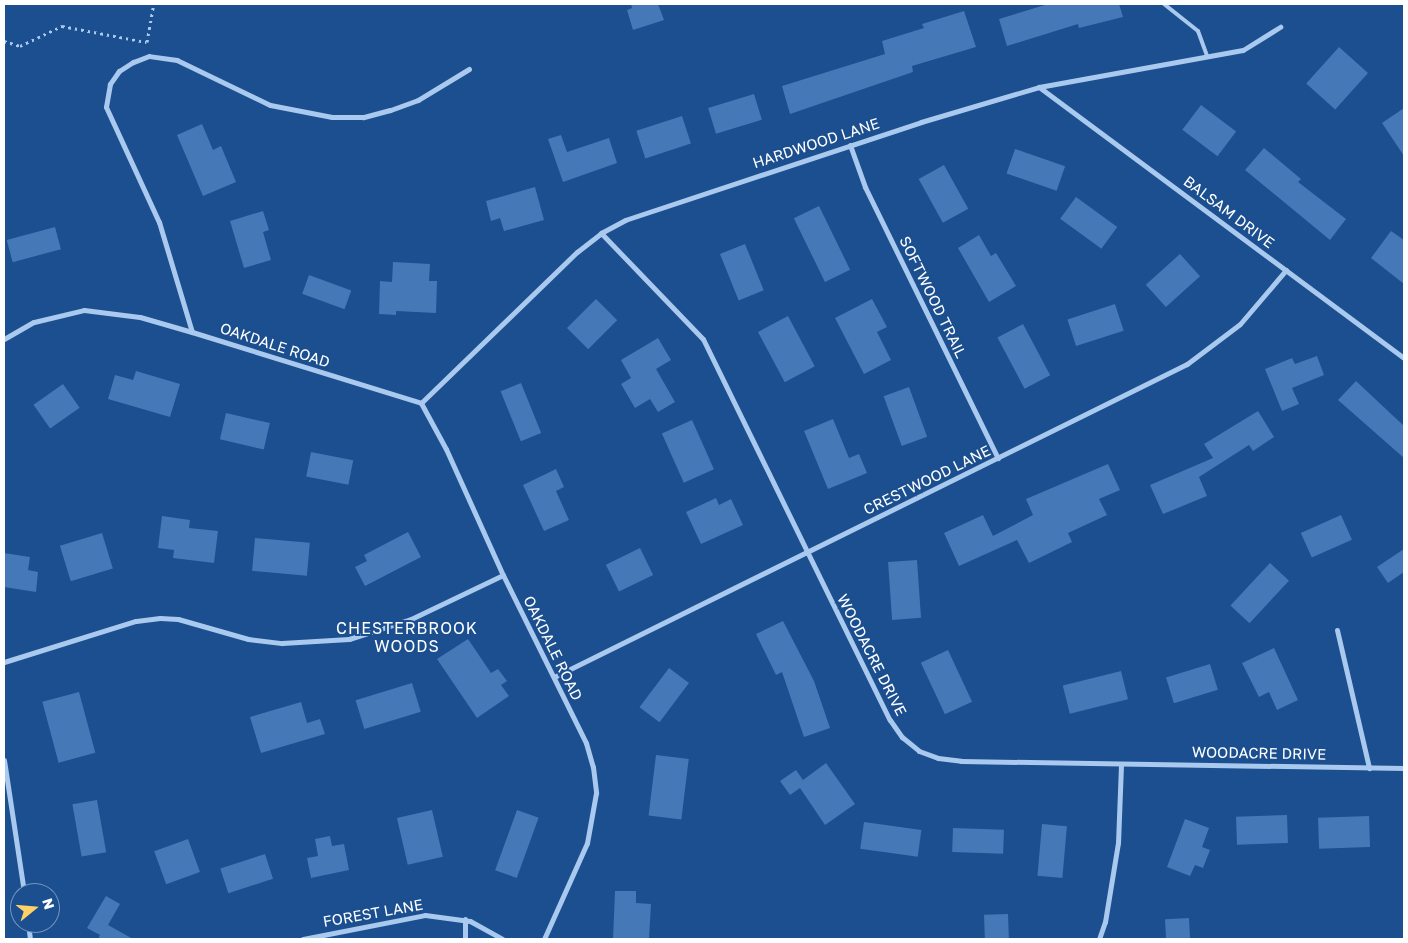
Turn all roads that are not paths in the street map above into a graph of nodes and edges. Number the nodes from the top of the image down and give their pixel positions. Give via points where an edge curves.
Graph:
1 (1164, 4) edge
2 (1280, 27) dead end
3 (1207, 56) junction
4 (469, 69) dead end
5 (1039, 87) junction
6 (850, 145) junction
7 (601, 233) junction
8 (1286, 270) junction
9 (192, 332) junction
10 (4, 339) edge
11 (1404, 358) edge
12 (421, 402) junction
13 (998, 458) junction
14 (808, 553) junction
15 (503, 575) junction
16 (1337, 630) dead end
17 (4, 662) edge
18 (554, 677) junction
19 (4, 760) edge
20 (1121, 764) junction
21 (1369, 768) junction
22 (1404, 768) edge
23 (22, 883) edge
24 (465, 920) junction
25 (303, 939) edge
26 (465, 939) edge
27 (502, 939) edge
28 (544, 939) edge
29 (1099, 939) edge

1 - 3 lane via 1198,31
2 - 3 street, HARDWOOD LANE via 1243,50
3 - 5 street, HARDWOOD LANE
4 - 9 street via 418,100 363,117 332,117 270,105 177,60 149,56 120,71 110,84 106,106 158,222
5 - 6 street, HARDWOOD LANE
5 - 8 street, BALSAM DRIVE
6 - 7 street, HARDWOOD LANE via 657,208
6 - 13 street, SOFTWOOD TRAIL via 865,187
7 - 12 street, HARDWOOD LANE via 577,252
7 - 14 street, WOODACRE DRIVE via 703,339
8 - 11 street, BALSAM DRIVE
8 - 13 street, CRESTWOOD LANE via 1240,324 1207,352
9 - 10 street, OAKDALE ROAD via 140,316 84,310 34,322
9 - 12 street, OAKDALE ROAD
12 - 15 street, OAKDALE ROAD
13 - 14 street, CRESTWOOD LANE
14 - 18 street, CRESTWOOD LANE
14 - 20 street, WOODACRE DRIVE via 890,720 902,737 919,751 956,761
15 - 17 street via 411,619 349,639 282,643 248,639 178,619 160,618 136,620
15 - 18 street, OAKDALE ROAD
16 - 21 street
18 - 28 street, OAKDALE ROAD via 586,742 596,793 587,843
19 - 23 street
20 - 21 street, WOODACRE DRIVE
20 - 29 street via 1114,869
21 - 22 street, WOODACRE DRIVE
24 - 25 street, FOREST LANE via 425,915
24 - 26 street
24 - 27 street, FOREST LANE

